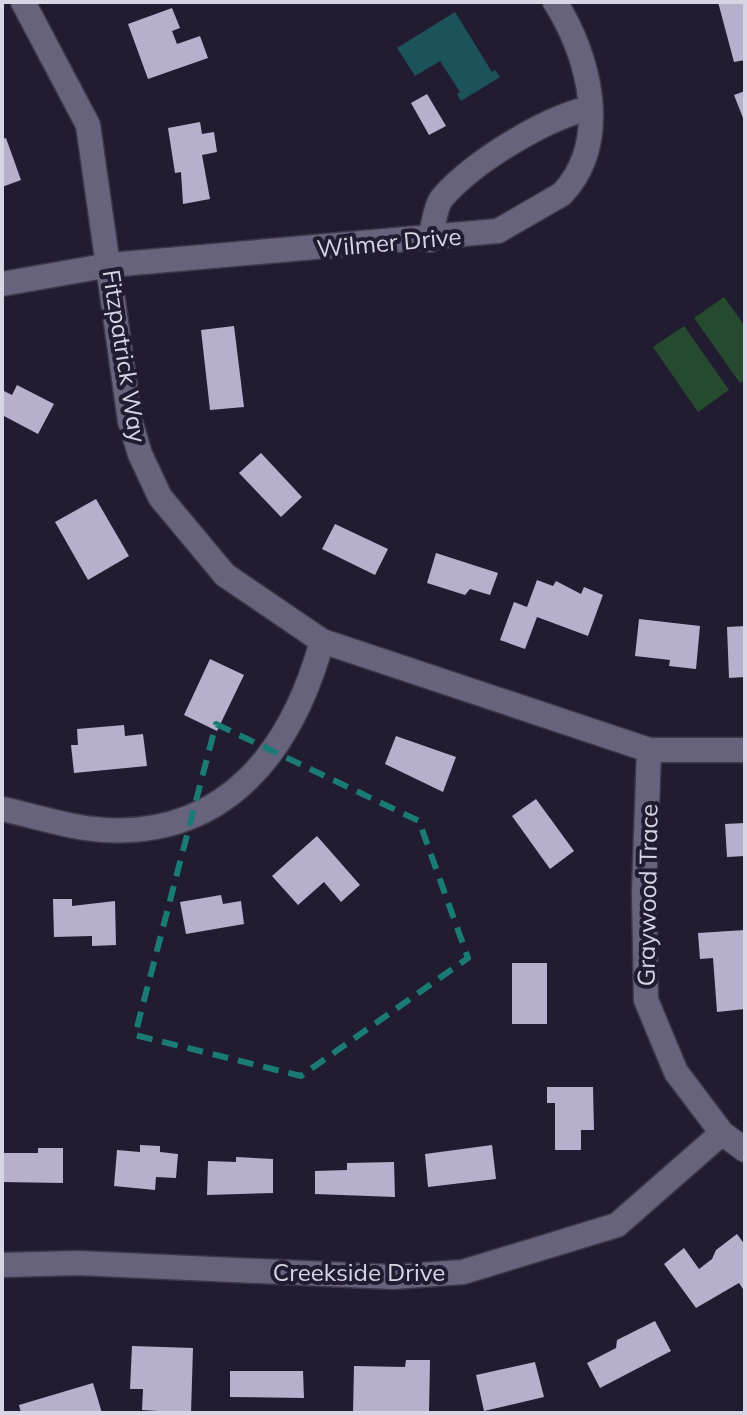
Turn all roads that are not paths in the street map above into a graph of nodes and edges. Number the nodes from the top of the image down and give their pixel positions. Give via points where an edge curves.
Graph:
1 (23, 2) edge
2 (555, 2) edge
3 (590, 108) junction
4 (430, 240) junction
5 (110, 265) junction
6 (2, 284) edge
7 (322, 641) junction
8 (649, 750) junction
9 (745, 750) edge
10 (2, 809) edge
11 (722, 1133) junction
12 (745, 1150) edge
13 (2, 1265) edge

1 - 5 street, Fitzpatrick Way via 88,125
2 - 3 street, Wilmer Drive via 575,33 587,71
3 - 4 street via 533,128 463,181 440,200
3 - 4 street, Wilmer Drive via 585,150 562,194 498,231
4 - 5 street, Wilmer Drive
5 - 6 street, Wilmer Drive
5 - 7 street, Fitzpatrick Way via 130,421 160,497 225,575
7 - 8 street, Fitzpatrick Way
7 - 10 street via 311,678 266,762 228,798 172,826 103,830
8 - 9 street, Fitzpatrick Way
8 - 11 street, Graywood Trace via 646,1000 676,1072
11 - 12 street, Graywood Trace
11 - 13 street, Creekside Drive via 617,1225 463,1272 393,1277 78,1263

